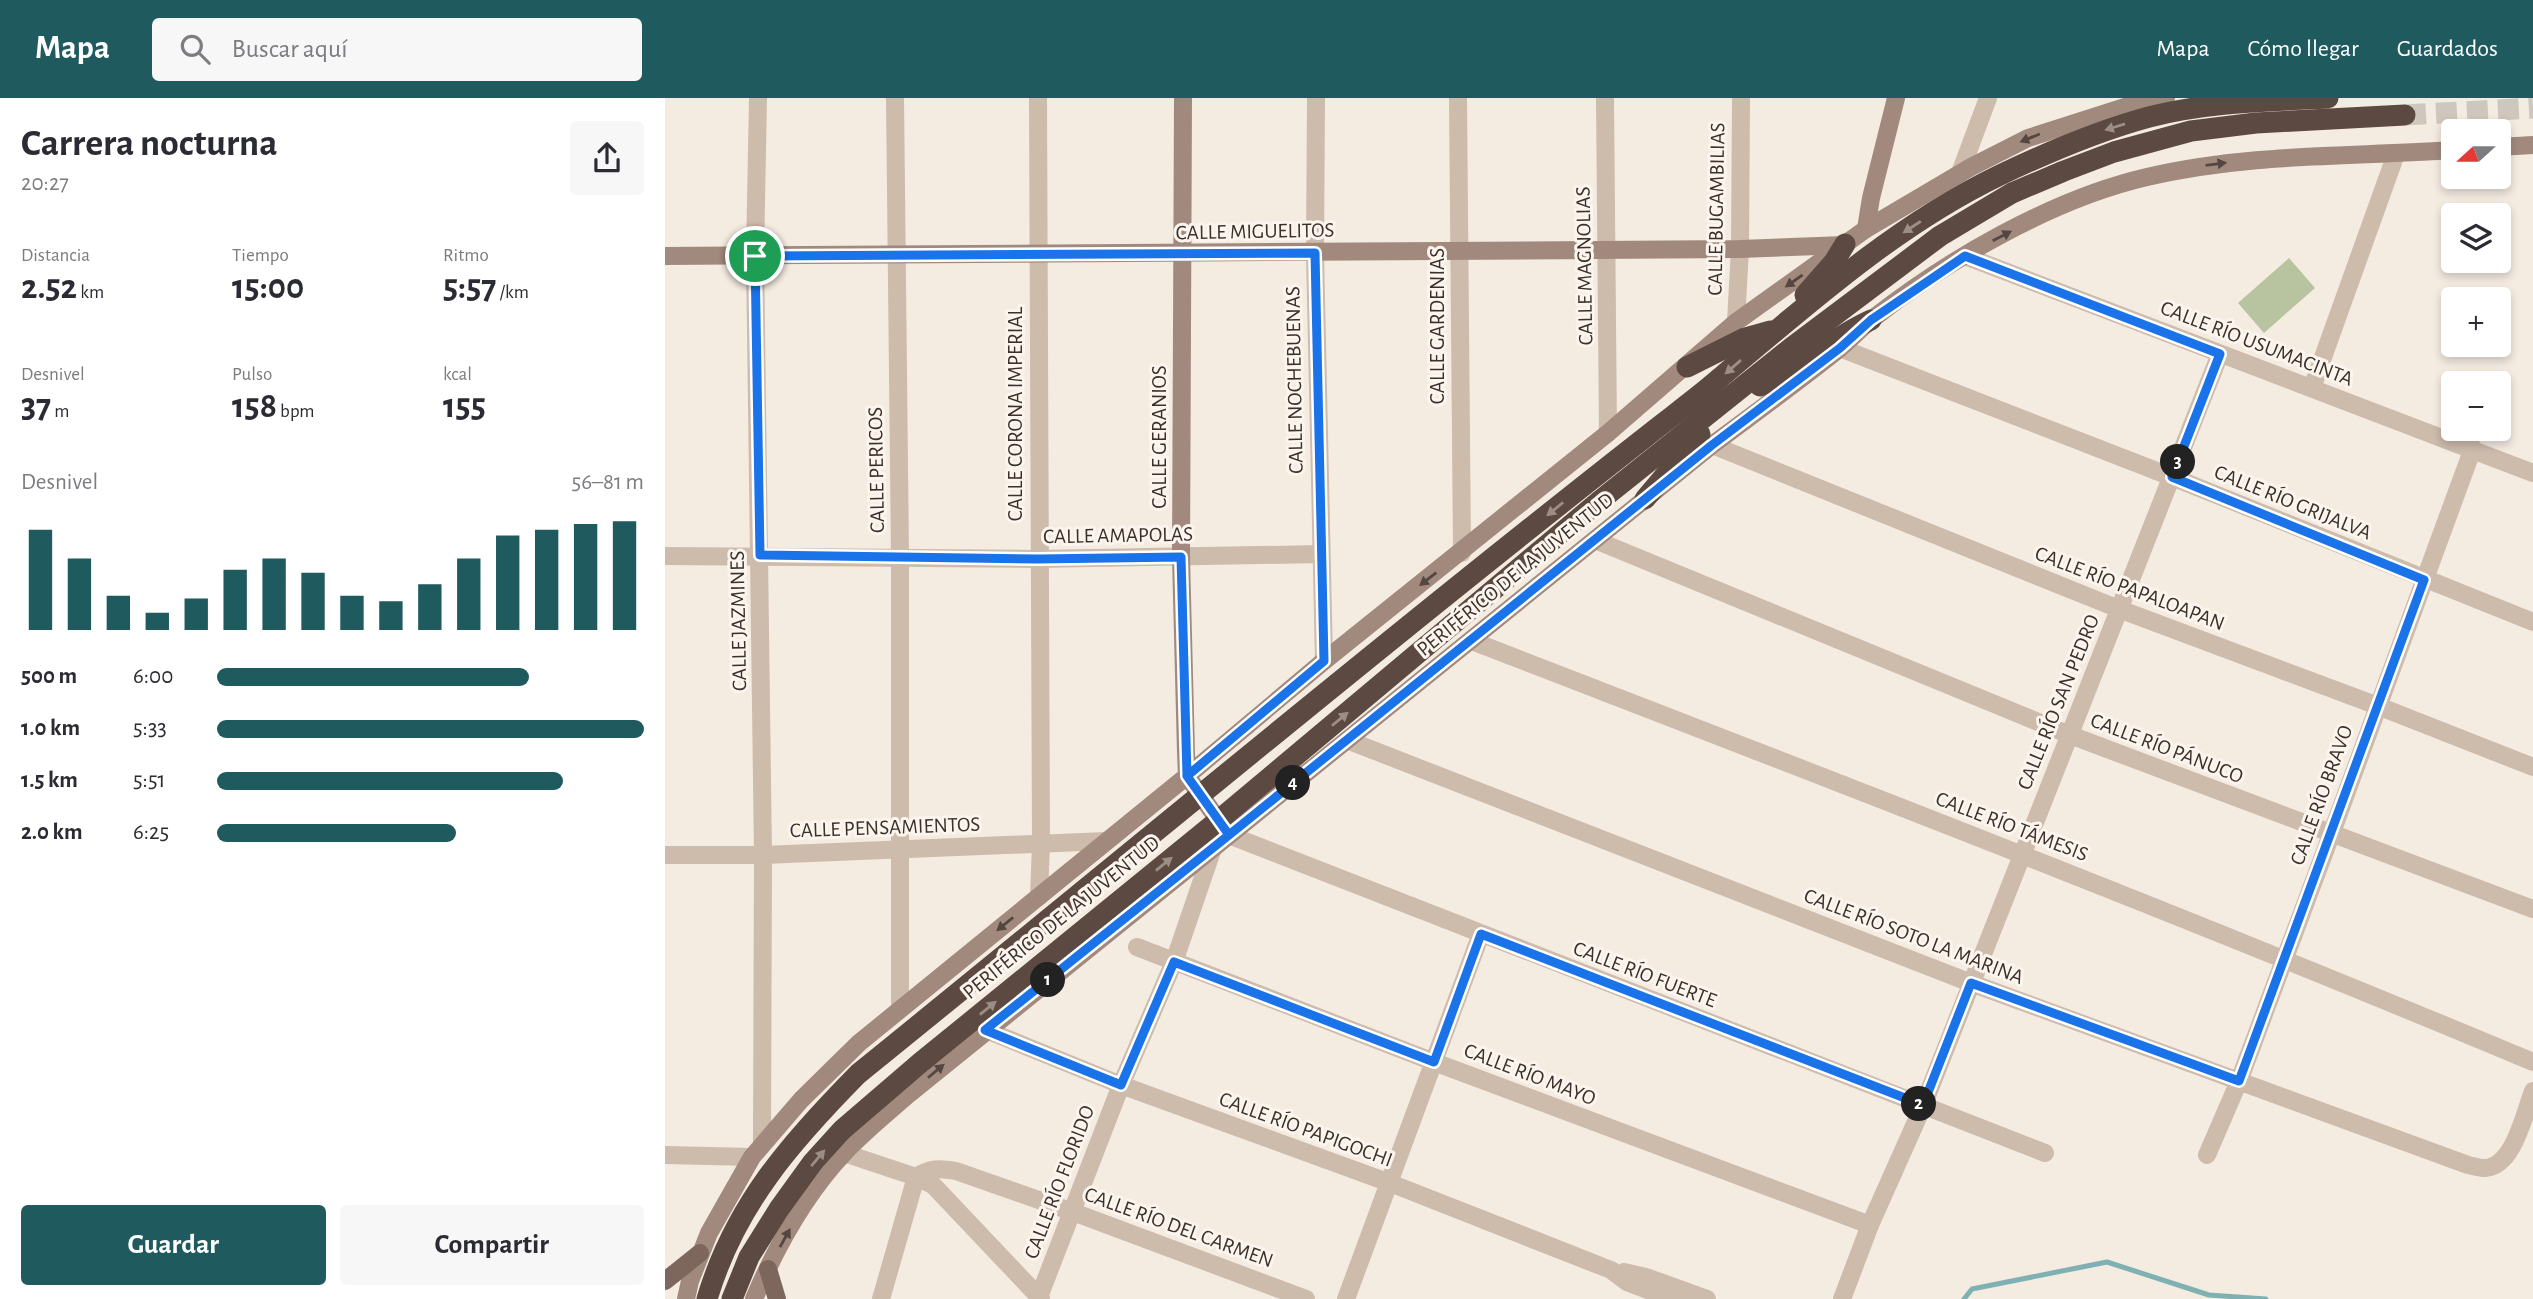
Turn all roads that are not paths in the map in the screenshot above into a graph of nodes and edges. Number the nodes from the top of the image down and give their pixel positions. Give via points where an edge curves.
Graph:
1 (758, 98) edge
2 (895, 98) edge
3 (1038, 98) edge
4 (1183, 98) edge
5 (1316, 98) edge
6 (1458, 98) edge
7 (1605, 98) edge
8 (1741, 98) edge
9 (1896, 98) edge
10 (1988, 98) edge
11 (2166, 98) edge
12 (2328, 98) edge
13 (2405, 115) tunnel mouth
14 (2533, 145) edge
15 (2511, 146) edge
16 (2441, 151) edge
17 (2396, 154) junction
18 (1960, 173) junction
19 (1866, 229) junction
20 (1845, 244) junction
21 (1740, 249) junction
22 (1607, 250) junction
23 (1459, 252) junction
24 (1315, 253) junction
25 (1183, 254) junction
26 (897, 255) junction
27 (1038, 255) junction
28 (665, 256) edge
29 (755, 256) junction
30 (1965, 256) junction
31 (1794, 315) junction
32 (1871, 320) junction
33 (1736, 322) junction
34 (1776, 330) junction
35 (1840, 348) junction
36 (2220, 354) junction
37 (1687, 367) junction
38 (2312, 388) junction
39 (1732, 397) junction
40 (1714, 411) junction
41 (1608, 433) junction
42 (1712, 445) junction
43 (2473, 448) junction
44 (2533, 473) edge
45 (2172, 477) junction
46 (1645, 499) junction
47 (1595, 540) junction
48 (1461, 553) junction
49 (1320, 554) junction
50 (760, 555) junction
51 (665, 556) edge
52 (900, 557) junction
53 (1181, 557) junction
54 (1038, 559) junction
55 (2424, 580) junction
56 (2119, 609) junction
57 (2533, 622) edge
58 (1472, 641) junction
59 (1324, 661) junction
60 (2378, 706) junction
61 (2070, 735) junction
62 (1347, 740) junction
63 (2533, 767) edge
64 (1190, 780) junction
65 (1227, 832) junction
66 (2332, 835) junction
67 (1106, 841) junction
68 (1041, 844) junction
69 (1213, 848) junction
70 (900, 849) junction
71 (2022, 854) junction
72 (665, 855) edge
73 (763, 855) junction
74 (1039, 897) junction
75 (2533, 909) edge
76 (1481, 934) junction
77 (1137, 947) dead end
78 (2284, 958) junction
79 (1174, 962) junction
80 (1971, 983) junction
81 (900, 1009) junction
82 (985, 1030) junction
83 (1434, 1062) junction
84 (2533, 1062) edge
85 (2239, 1081) junction
86 (1121, 1085) junction
87 (2533, 1091) edge
88 (1923, 1105) junction
89 (757, 1150) junction
90 (844, 1153) junction
91 (2045, 1153) dead end
92 (665, 1155) edge
93 (2207, 1155) dead end
94 (916, 1177) junction
95 (1390, 1183) junction
96 (1073, 1212) junction
97 (1870, 1225) junction
98 (700, 1252) junction
99 (768, 1269) junction
100 (1611, 1270) junction
101 (665, 1281) edge
102 (1040, 1298) edge
103 (686, 1299) edge
104 (707, 1299) edge
105 (731, 1299) edge
106 (754, 1299) edge
107 (777, 1299) edge
108 (881, 1299) edge
109 (1306, 1299) edge
110 (1346, 1299) edge
111 (1671, 1299) edge
112 (1707, 1299) edge
113 (1842, 1299) edge

1 - 29 street, CALLE JAZMINES
2 - 26 street, CALLE PERICOS
3 - 27 street, CALLE CORONA IMPERIAL
4 - 25 main road, CALLE GERANIOS
5 - 24 street, CALLE NOCHEBUENAS
6 - 23 street, CALLE GARDENIAS
7 - 22 street, CALLE MAGNOLIAS
8 - 21 street, CALLE BUGAMBILIAS
9 - 19 main road
10 - 18 street
11 -> 18 main road, PERIFÉRICO DE LA JUVENTUD via 2028,138
12 -> 31 highway, PERIFÉRICO DE LA JUVENTUD via 2210,106 2097,133 1958,197
13 - 39 highway, PERIFÉRICO DE LA JUVENTUD via 2192,131 2114,152 2022,188 1940,236
14 - 15 main road
16 - 17 main road, PERIFÉRICO DE LA JUVENTUD
30 -> 17 main road, PERIFÉRICO DE LA JUVENTUD via 2059,206 2145,177 2268,158
17 - 38 street
18 - 19 main road, PERIFÉRICO DE LA JUVENTUD
19 - 20 main road, PERIFÉRICO DE LA JUVENTUD
20 - 21 main road, CALLE MIGUELITOS
20 - 31 highway via 1801,298
20 -> 33 main road, PERIFÉRICO DE LA JUVENTUD
21 - 22 main road, CALLE MIGUELITOS
21 - 33 street, CALLE BUGAMBILIAS
22 - 23 main road, CALLE MIGUELITOS
22 - 41 street, CALLE MAGNOLIAS
23 - 24 main road, CALLE MIGUELITOS
23 - 48 street, CALLE GARDENIAS
24 - 25 main road, CALLE MIGUELITOS
24 - 49 street, CALLE NOCHEBUENAS
25 - 27 main road, CALLE MIGUELITOS
25 - 53 main road, CALLE GERANIOS
26 - 27 main road, CALLE MIGUELITOS
26 - 29 main road, CALLE MIGUELITOS
26 - 52 street, CALLE PERICOS
27 - 54 street, CALLE CORONA IMPERIAL
28 - 29 main road, CALLE MIGUELITOS
29 - 50 street, CALLE JAZMINES
30 - 32 main road, PERIFÉRICO DE LA JUVENTUD
30 - 36 street, CALLE RÍO USUMACINTA
31 - 34 highway, PERIFÉRICO DE LA JUVENTUD
32 - 35 main road, PERIFÉRICO DE LA JUVENTUD
32 - 39 highway via 1775,379
33 - 37 main road, PERIFÉRICO DE LA JUVENTUD
34 - 37 highway via 1755,334
34 -> 104 highway, PERIFÉRICO DE LA JUVENTUD via 859,1074 784,1153 751,1201 724,1251
35 - 42 main road, PERIFÉRICO DE LA JUVENTUD
35 - 45 street, CALLE RÍO GRIJALVA
36 - 38 street, CALLE RÍO USUMACINTA
36 - 45 street, CALLE RÍO SAN PEDRO
37 - 41 main road, PERIFÉRICO DE LA JUVENTUD
38 - 43 street, CALLE RÍO USUMACINTA
39 - 40 highway, PERIFÉRICO DE LA JUVENTUD
40 - 46 highway via 1695,441
105 -> 40 highway, PERIFÉRICO DE LA JUVENTUD via 749,1257 779,1209 842,1129
41 - 48 main road, PERIFÉRICO DE LA JUVENTUD
42 - 46 main road, PERIFÉRICO DE LA JUVENTUD
42 - 56 street, CALLE RÍO PAPALOAPAN
43 - 44 street, CALLE RÍO USUMACINTA
43 - 55 street, CALLE RÍO BRAVO
45 - 55 street, CALLE RÍO GRIJALVA
45 - 56 street, CALLE RÍO SAN PEDRO
46 - 47 main road, PERIFÉRICO DE LA JUVENTUD
47 - 58 main road, PERIFÉRICO DE LA JUVENTUD
47 - 61 street, CALLE RÍO PÁNUCO
48 -> 59 main road, PERIFÉRICO DE LA JUVENTUD
49 - 53 street, CALLE AMAPOLAS
49 - 59 street, CALLE NOCHEBUENAS
50 - 51 street, CALLE AMAPOLAS
50 - 52 street, CALLE AMAPOLAS
50 - 73 street, CALLE JAZMINES
52 - 54 street, CALLE AMAPOLAS
52 - 70 street, CALLE PERICOS
53 - 54 street, CALLE AMAPOLAS
53 - 64 main road, CALLE GERANIOS
54 - 68 street, CALLE CORONA IMPERIAL
55 - 57 street, CALLE RÍO GRIJALVA
55 - 60 street, CALLE RÍO BRAVO
56 - 60 street, CALLE RÍO PAPALOAPAN
56 - 61 street, CALLE RÍO SAN PEDRO
58 - 62 main road, PERIFÉRICO DE LA JUVENTUD
58 - 71 street, CALLE RÍO TÁMESIS
59 - 64 main road, PERIFÉRICO DE LA JUVENTUD
60 - 63 street, CALLE RÍO PAPALOAPAN
60 - 66 street, CALLE RÍO BRAVO
61 - 66 street, CALLE RÍO PÁNUCO
61 - 71 street, CALLE RÍO SAN PEDRO
62 - 65 main road, PERIFÉRICO DE LA JUVENTUD
62 - 80 street, CALLE RÍO SOTO LA MARINA
64 - 65 main road
64 - 67 main road, PERIFÉRICO DE LA JUVENTUD
65 - 69 main road, PERIFÉRICO DE LA JUVENTUD
65 - 76 street, CALLE RÍO FUERTE
66 - 75 street, CALLE RÍO PÁNUCO
66 - 78 street, CALLE RÍO BRAVO
67 - 68 street, CALLE PENSAMIENTOS
67 - 74 main road, PERIFÉRICO DE LA JUVENTUD
68 - 70 street, CALLE PENSAMIENTOS
68 - 74 street, CALLE CORONA IMPERIAL
69 - 79 street, CALLE RÍO FLORIDO
69 - 82 main road, PERIFÉRICO DE LA JUVENTUD
70 - 73 street, CALLE PENSAMIENTOS
70 - 81 street, CALLE PERICOS
71 - 78 street, CALLE RÍO TÁMESIS
71 - 80 street, CALLE RÍO SAN PEDRO
72 - 73 street, CALLE PENSAMIENTOS
73 - 89 street, CALLE JAZMINES
74 -> 81 main road, PERIFÉRICO DE LA JUVENTUD
76 - 83 street
76 - 88 street, CALLE RÍO FUERTE
77 - 79 street, CALLE RÍO MAYO
78 - 84 street, CALLE RÍO TÁMESIS
78 - 85 street, CALLE RÍO BRAVO
79 - 83 street, CALLE RÍO MAYO
79 - 86 street, CALLE RÍO FLORIDO
80 - 85 street, CALLE RÍO SOTO LA MARINA
80 - 88 street, CALLE RÍO SAN PEDRO
81 - 89 main road, PERIFÉRICO DE LA JUVENTUD via 839,1062
82 - 86 street, CALLE RÍO PAPIGOCHI
90 -> 82 main road, PERIFÉRICO DE LA JUVENTUD
83 - 95 street
83 - 97 street, CALLE RÍO MAYO
85 - 87 street, CALLE RÍO SOTO LA MARINA via 2484,1168 2503,1160 2510,1151
85 - 93 street, CALLE RÍO BRAVO
86 - 95 street, CALLE RÍO PAPIGOCHI
86 - 96 street, CALLE RÍO FLORIDO
88 - 91 street, CALLE RÍO FUERTE
88 - 97 street, CALLE RÍO SAN PEDRO
89 - 92 street
89 - 98 main road, PERIFÉRICO DE LA JUVENTUD
90 - 94 street
99 -> 90 main road, PERIFÉRICO DE LA JUVENTUD via 800,1212
94 - 96 street, CALLE RÍO DEL CARMEN via 939,1168 955,1171
94 - 102 street via 942,1193
94 - 108 street
95 - 100 street, CALLE RÍO PAPIGOCHI
95 - 110 street
96 - 102 street, CALLE RÍO FLORIDO
96 - 109 street, CALLE RÍO DEL CARMEN
97 - 113 street, CALLE RÍO SAN PEDRO
98 - 101 main road
98 - 103 main road, PERIFÉRICO DE LA JUVENTUD
99 - 106 main road, PERIFÉRICO DE LA JUVENTUD
99 - 107 main road
100 - 111 street, CALLE RÍO PAPIGOCHI via 1627,1282
100 - 112 street, CALLE RÍO PAPIGOCHI

